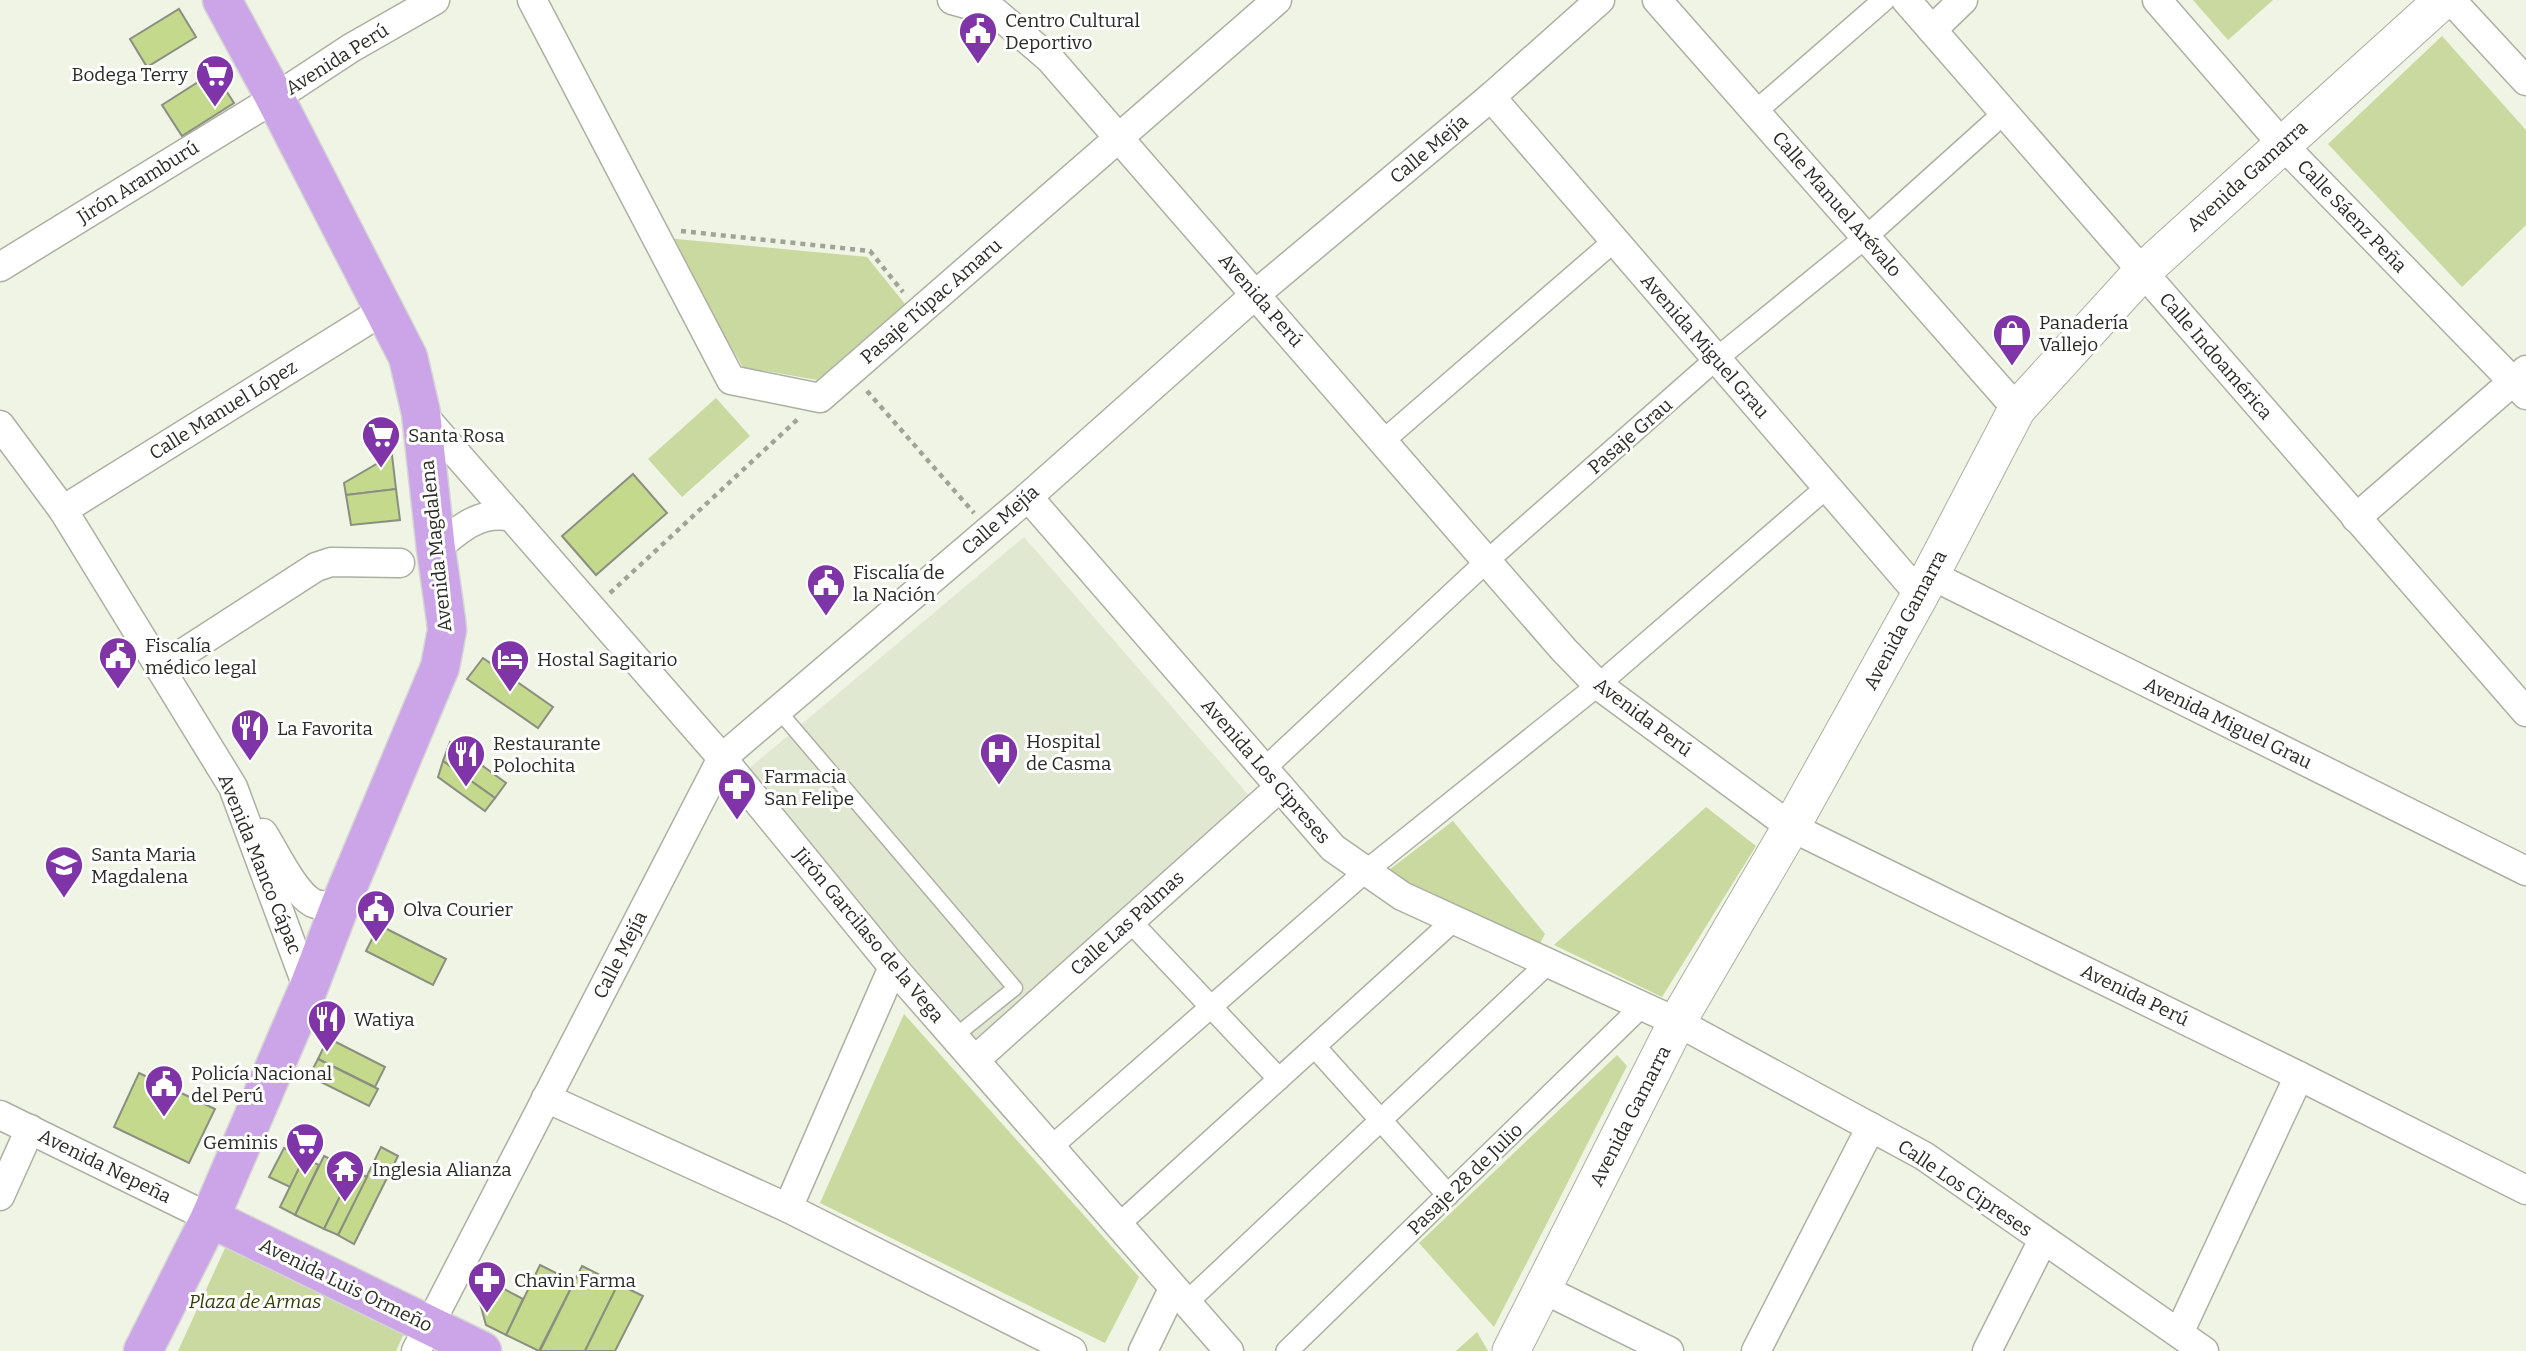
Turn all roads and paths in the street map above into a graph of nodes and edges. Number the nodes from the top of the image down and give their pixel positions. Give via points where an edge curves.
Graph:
1 (222, 0) edge
2 (435, 0) edge
3 (532, 0) edge
4 (952, 0) edge
5 (1277, 0) edge
6 (1600, 0) edge
7 (1657, 0) edge
8 (1884, 0) edge
9 (1906, 0) edge
10 (1964, 0) edge
11 (2157, 0) edge
12 (2443, 0) edge
13 (2451, 0) edge
14 (1932, 30) junction
15 (2526, 81) edge
16 (1490, 97) junction
17 (275, 98) junction
18 (1755, 112) junction
19 (2004, 113) junction
20 (1119, 138) junction
21 (2282, 144) junction
22 (652, 228) junction
23 (1866, 237) junction
24 (1614, 241) junction
25 (0, 267) edge
26 (2142, 272) junction
27 (1256, 295) junction
28 (384, 310) junction
29 (918, 312) junction
30 (1716, 359) junction
31 (850, 371) junction
32 (2522, 382) edge
33 (820, 398) junction
34 (2017, 409) junction
35 (421, 413) junction
36 (0, 425) edge
37 (1383, 441) junction
38 (1827, 487) junction
39 (1028, 497) junction
40 (63, 510) junction
41 (512, 517) junction
42 (2356, 518) junction
43 (989, 530) junction
44 (436, 549) junction
45 (1488, 561) junction
46 (400, 562) dead end
47 (1925, 585) junction
48 (592, 609) junction
49 (160, 668) junction
50 (1598, 685) junction
51 (778, 710) junction
52 (2526, 712) edge
53 (722, 758) junction
54 (1272, 778) junction
55 (233, 787) junction
56 (1791, 827) junction
57 (1366, 871) junction
58 (2526, 872) edge
59 (341, 903) junction
60 (1454, 920) junction
61 (1130, 921) junction
62 (1548, 963) junction
63 (893, 967) junction
64 (309, 989) junction
65 (1642, 1006) junction
66 (1210, 1007) junction
67 (1677, 1022) junction
68 (954, 1037) junction
69 (1315, 1047) junction
70 (975, 1060) junction
71 (2300, 1076) junction
72 (1279, 1079) junction
73 (546, 1098) junction
74 (0, 1115) edge
75 (1381, 1121) junction
76 (1871, 1127) junction
77 (30, 1129) junction
78 (1050, 1148) junction
79 (2526, 1190) edge
80 (1448, 1195) junction
81 (0, 1196) edge
82 (788, 1208) junction
83 (210, 1218) junction
84 (1117, 1226) junction
85 (2043, 1240) junction
86 (1542, 1289) junction
87 (1179, 1296) junction
88 (2179, 1333) junction
89 (422, 1338) edge
90 (143, 1351) edge
91 (482, 1351) edge
92 (1072, 1351) edge
93 (1143, 1351) edge
94 (1229, 1351) edge
95 (1287, 1351) edge
96 (1511, 1351) edge
97 (1669, 1351) edge
98 (1756, 1351) edge
99 (1987, 1351) edge
100 (2204, 1351) edge

1 - 17 highway, Avenida Magdalena
2 - 17 street, Avenida Perú
3 - 22 street
4 - 20 street, Avenida Perú via 995,12 1050,59
5 - 20 street, Pasaje Túpac Amaru
6 - 16 street, Calle Mejía
7 - 18 street, Calle Manuel Arévalo
8 - 18 street
9 - 14 street, Calle Indoamérica
10 - 14 street
11 - 21 street, Calle Sáenz Peña
12 - 21 street, Avenida Gamarra
13 - 15 street
14 - 19 street, Calle Indoamérica
16 - 24 street, Avenida Miguel Grau
16 - 27 street, Calle Mejía
17 - 25 street, Jirón Aramburú
17 - 28 highway, Avenida Magdalena
18 - 23 street, Calle Manuel Arévalo
19 - 23 street, Pasaje Grau
19 - 26 street, Calle Indoamérica
20 - 27 street, Avenida Perú
20 - 29 street, Pasaje Túpac Amaru
21 - 26 street, Avenida Gamarra
21 - 32 street, Calle Sáenz Peña
22 - 29 path via 870,251
22 - 33 street via 731,380
23 - 30 street, Pasaje Grau
23 - 34 street, Calle Manuel Arévalo
24 - 30 street, Avenida Miguel Grau
24 - 37 street
26 - 34 street, Avenida Gamarra
26 - 42 street, Calle Indoamérica
27 - 37 street, Avenida Perú
27 - 39 street, Calle Mejía
28 - 35 highway, Avenida Magdalena via 408,357
28 - 40 street, Calle Manuel López
29 - 31 street, Pasaje Túpac Amaru
30 - 38 street, Avenida Miguel Grau
30 - 45 street, Pasaje Grau
31 - 33 street, Pasaje Túpac Amaru
31 - 43 path
32 - 42 street
33 - 48 path
34 - 47 street, Avenida Gamarra
35 - 41 street, Jirón Garcilaso de la Vega
35 - 44 highway, Avenida Magdalena
36 - 40 street, Avenida Manco Cápac
37 - 45 street, Avenida Perú
38 - 47 street, Avenida Miguel Grau
38 - 50 street
39 - 43 street, Calle Mejía
39 - 54 street, Avenida Los Cipreses
40 - 49 street, Avenida Manco Cápac
41 - 44 street via 476,519
41 - 48 street, Jirón Garcilaso de la Vega
42 - 52 street, Calle Indoamérica
43 - 51 street, Calle Mejía
44 - 59 highway, Avenida Magdalena via 447,631 440,667
45 - 50 street, Avenida Perú
45 - 54 street, Pasaje Grau
46 - 49 street via 331,562 316,567
47 - 56 street, Avenida Gamarra
47 - 58 street, Avenida Miguel Grau
48 - 53 street, Jirón Garcilaso de la Vega
49 - 55 street, Avenida Manco Cápac
50 - 56 street, Avenida Perú
50 - 57 street
51 - 53 street, Calle Mejía
51 - 68 lane via 1015,988
53 - 63 street, Jirón Garcilaso de la Vega
53 - 73 street, Calle Mejía
54 - 57 street, Avenida Los Cipreses via 1333,848
54 - 61 street, Calle Las Palmas
55 - 59 street via 301,892 314,904
55 - 64 street, Avenida Manco Cápac
56 - 67 street, Avenida Gamarra
56 - 71 street, Avenida Perú
57 - 60 street, Avenida Los Cipreses via 1402,896
57 - 66 street
59 - 64 highway, Avenida Magdalena
60 - 62 street, Avenida Los Cipreses
60 - 69 street
61 - 66 street
61 - 70 street, Calle Las Palmas
62 - 65 street, Avenida Los Cipreses
62 - 75 street
63 - 68 street, Jirón Garcilaso de la Vega
63 - 82 street
64 - 83 highway, Avenida Magdalena
65 - 67 street, Avenida Los Cipreses
65 - 80 street, Pasaje 28 de Julio
66 - 72 street
66 - 78 street
67 - 76 street, Calle Los Cipreses
67 - 86 street, Avenida Gamarra
68 - 70 street, Jirón Garcilaso de la Vega
69 - 72 street
69 - 75 street
70 - 78 street, Jirón Garcilaso de la Vega
71 - 79 street, Avenida Perú
71 - 88 street
72 - 84 street
73 - 82 street
73 - 89 street, Calle Mejía
74 - 77 street, Avenida Nepeña
75 - 80 street
75 - 87 street
76 - 85 street, Calle Los Cipreses via 1924,1156
76 - 98 street
77 - 81 street
77 - 83 street, Avenida Nepeña
78 - 84 street, Jirón Garcilaso de la Vega
80 - 95 street, Pasaje 28 de Julio
82 - 92 street
83 - 89 highway, Avenida Luis Ormeño
83 - 90 highway, Avenida Magdalena
84 - 87 street, Jirón Garcilaso de la Vega
85 - 88 street, Calle Los Cipreses
85 - 99 street
86 - 96 street, Avenida Gamarra
86 - 97 street
87 - 93 street
87 - 94 street, Jirón Garcilaso de la Vega
88 - 100 street, Calle Los Cipreses
89 - 91 highway, Avenida Luis Ormeño

